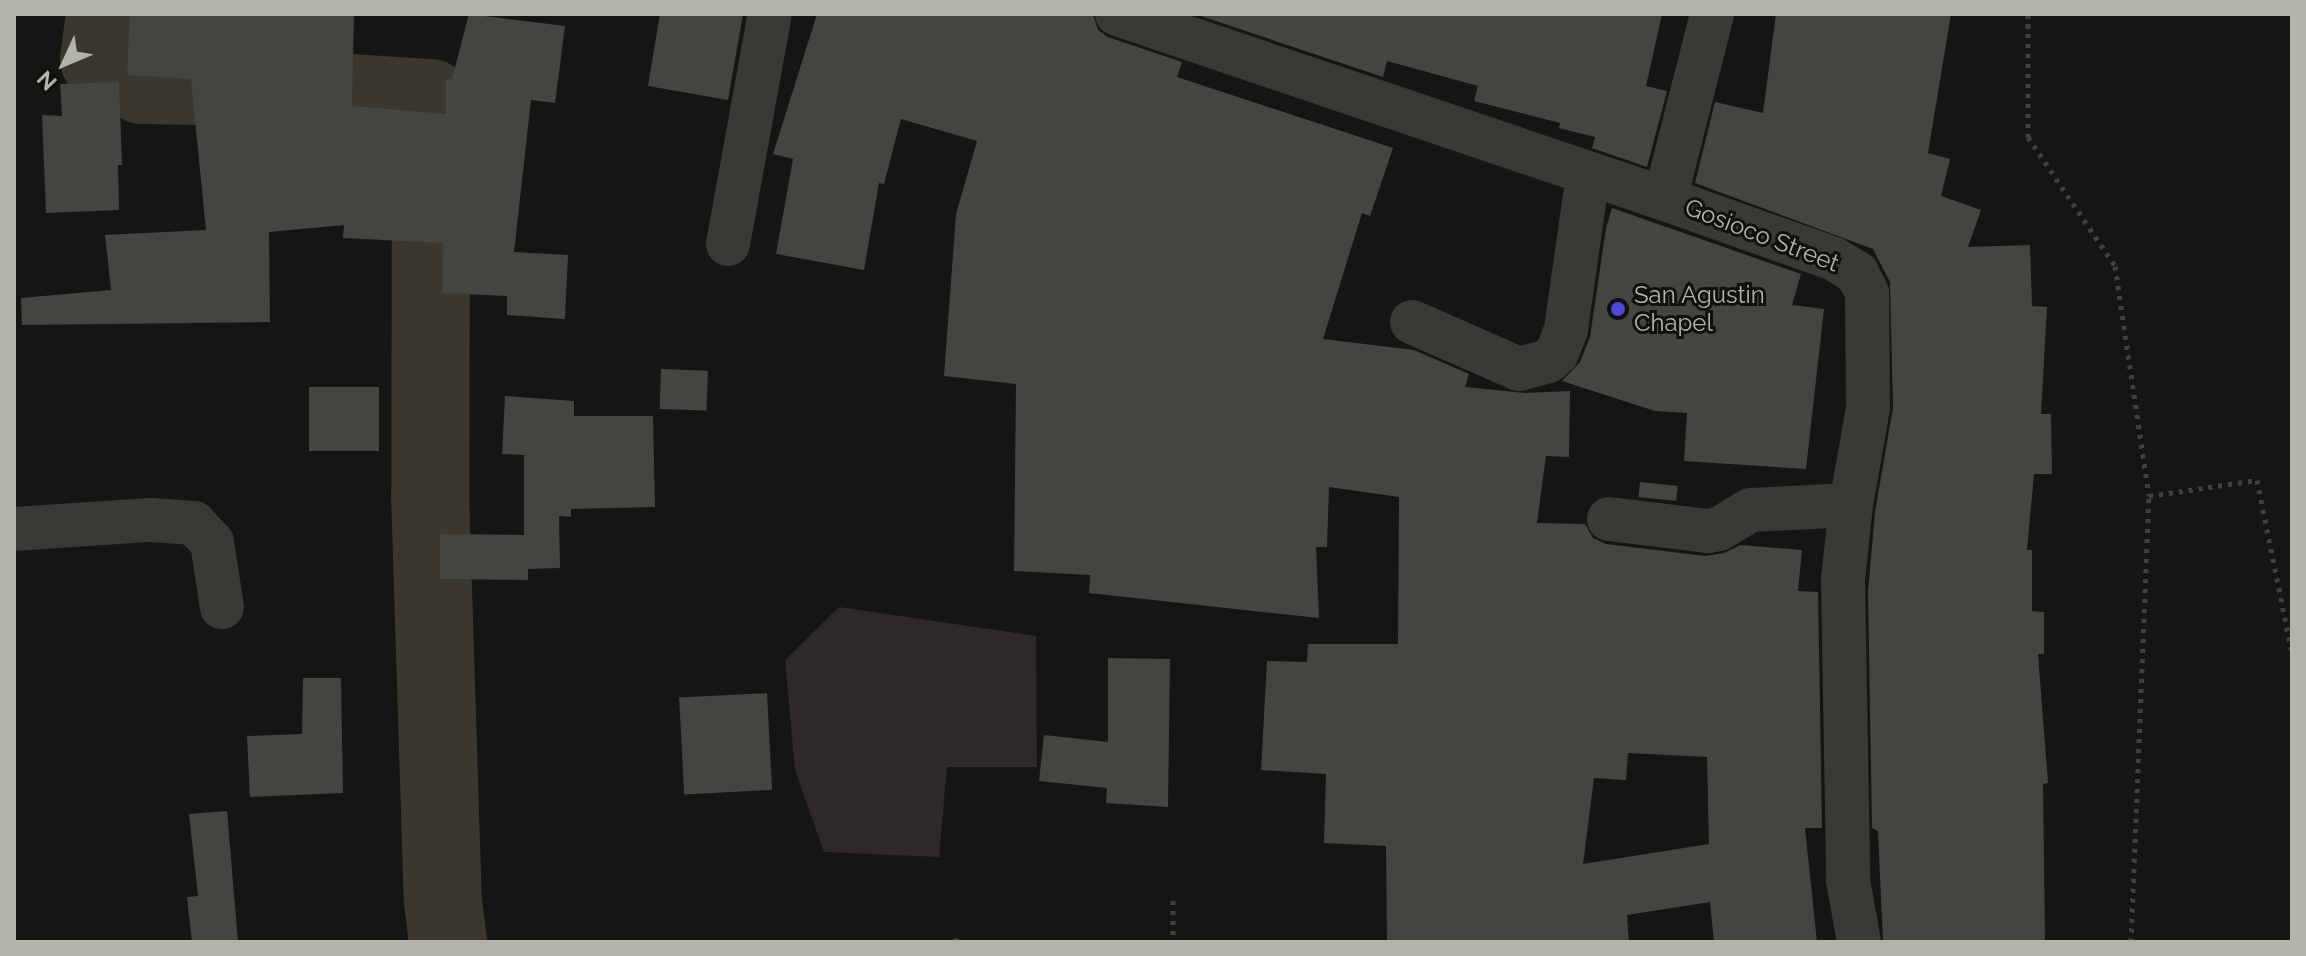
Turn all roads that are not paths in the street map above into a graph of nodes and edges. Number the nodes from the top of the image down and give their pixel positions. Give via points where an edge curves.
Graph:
1 (770, 14) edge
2 (1117, 14) edge
3 (1712, 14) edge
4 (1588, 175) junction
5 (1665, 199) junction
6 (728, 244) dead end
7 (1412, 322) dead end
8 (1851, 505) junction
9 (1609, 519) dead end
10 (14, 529) edge
11 (222, 607) dead end
12 (1859, 942) edge

1 - 6 street
2 - 4 street, Gosioco Street
3 - 5 street
4 - 5 street, Gosioco Street
4 - 7 street via 1566,329 1548,361 1519,369
5 - 8 street, Gosioco Street via 1834,259 1857,273 1867,293 1868,408
8 - 9 street via 1751,510 1708,531
8 - 12 street, Gosioco Street via 1843,579 1848,880
10 - 11 street via 151,520 194,523 212,542

